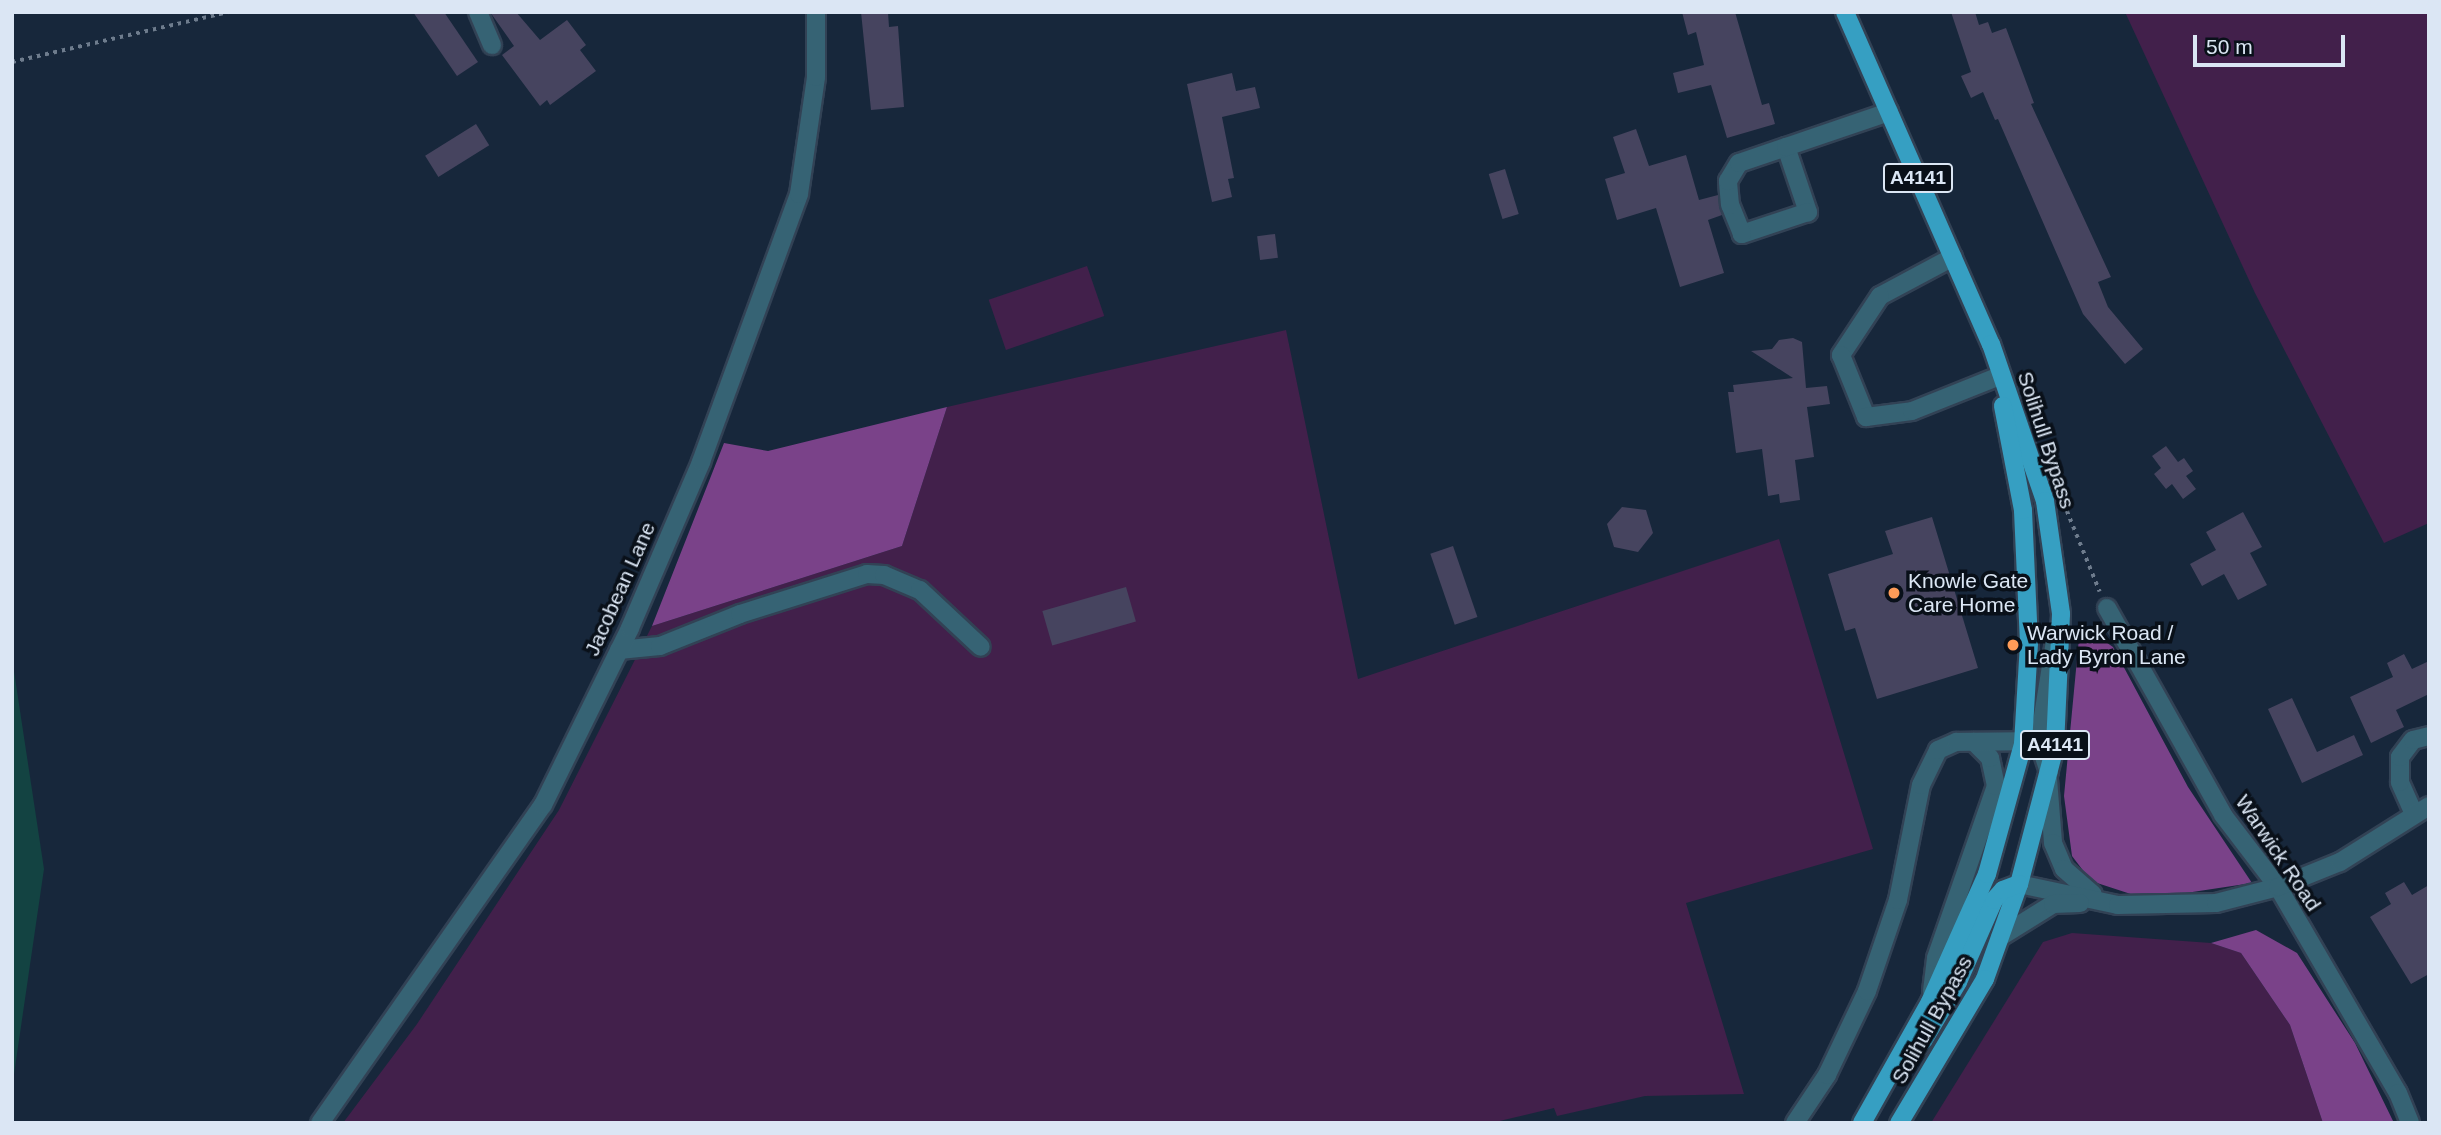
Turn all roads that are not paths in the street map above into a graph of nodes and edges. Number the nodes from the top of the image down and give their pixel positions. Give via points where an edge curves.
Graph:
1 (478, 12) edge
2 (816, 12) edge
3 (1845, 12) edge
4 (492, 45) dead end
5 (1889, 112) junction
6 (1786, 147) junction
7 (1953, 257) junction
8 (1991, 344) junction
9 (1997, 377) junction
10 (2106, 608) dead end
11 (2061, 614) junction
12 (981, 647) dead end
13 (619, 650) junction
14 (2429, 736) edge
15 (1974, 742) junction
16 (2031, 743) junction
17 (2049, 776) junction
18 (2422, 810) edge
19 (2019, 884) junction
20 (2278, 887) junction
21 (2105, 901) junction
22 (2000, 937) junction
23 (1930, 1002) junction
24 (1887, 1080) junction
25 (320, 1123) edge
26 (1795, 1123) edge
27 (1862, 1123) edge
28 (1899, 1123) edge
29 (2410, 1123) edge

1 - 4 street
2 - 13 street, Jacobean Lane via 816,77 799,194 701,462
3 - 5 main road, A4141
5 - 6 street
5 - 7 main road, A4141
6 - 6 street via 1731,170 1730,205 1742,234 1808,212
7 - 8 main road, A4141
7 - 9 street via 1880,296 1841,355 1866,417 1912,411
8 - 9 main road, Solihull Bypass / A4141
8 - 11 main road, Solihull Bypass / A4141 via 2045,501
9 - 16 main road, Solihull Bypass / A4141 via 2023,510
10 - 20 street, Warwick Road via 2223,815
11 - 16 street
11 - 17 main road, Solihull Bypass / A4141 via 2056,734
12 - 13 street via 920,590 884,575 867,574 740,614 660,646
13 - 25 street, Jacobean Lane via 543,805
14 - 18 street via 2413,740 2400,757 2400,782
15 - 16 street
15 - 23 street via 1990,758 1996,786 1936,958
15 - 26 street via 1956,742 1938,750 1927,770 1898,900 1867,991 1827,1075
16 - 17 street
16 - 23 main road, Solihull Bypass / A4141 via 1987,874
17 - 19 main road, Solihull Bypass / A4141
17 - 21 street via 2053,843 2064,869
18 - 20 street via 2340,862
19 - 21 street
19 - 22 main road, Solihull Bypass / A4141
19 - 24 main road via 2003,890 1994,900 1976,947 1923,1041
20 - 21 street via 2181,907
20 - 29 street, Warwick Road via 2398,1093
21 - 22 street via 2053,904
22 - 28 main road, Solihull Bypass / A4141 via 1965,1017
23 - 24 main road, A4141
24 - 27 main road, Solihull Bypass / A4141

